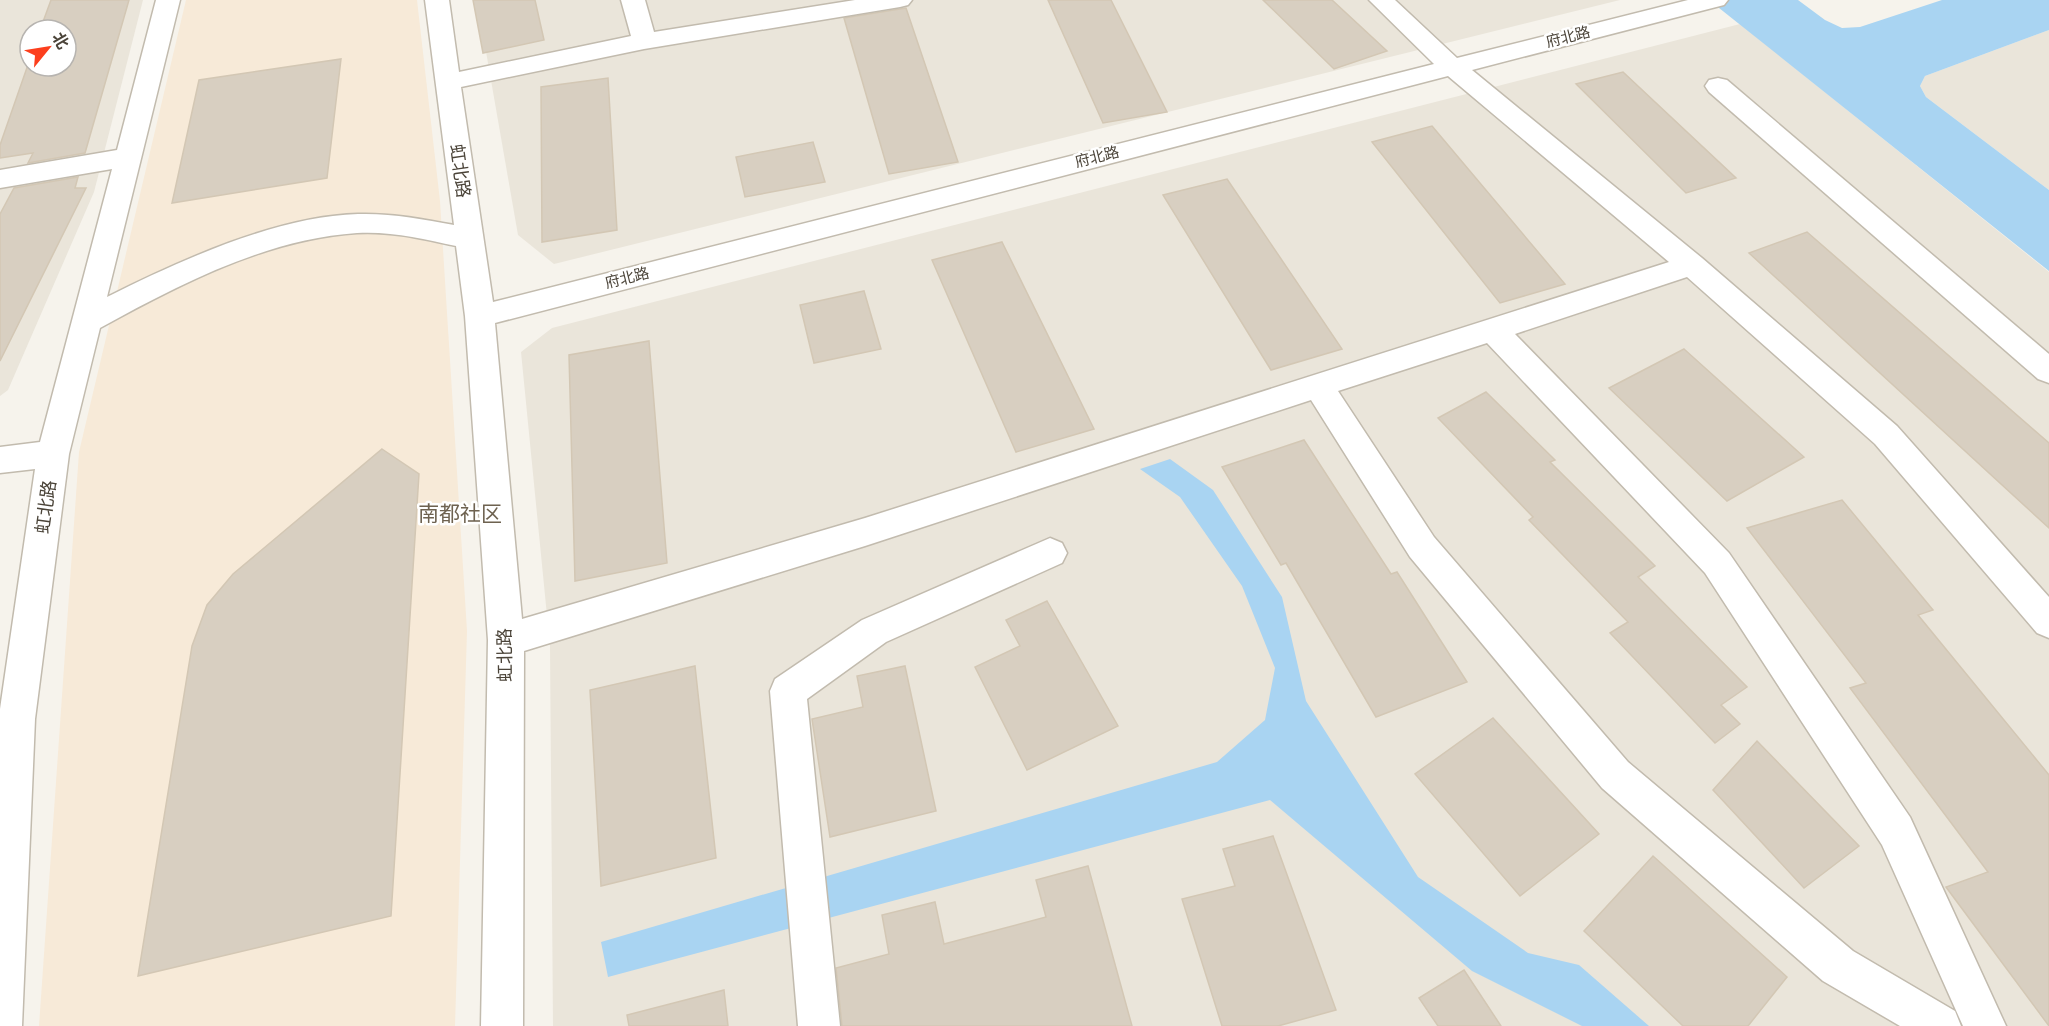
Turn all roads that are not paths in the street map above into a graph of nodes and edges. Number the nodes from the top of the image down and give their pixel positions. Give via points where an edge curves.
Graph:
1 (168, 0) edge
2 (437, 0) edge
3 (633, 0) edge
4 (900, 0) edge
5 (1382, 0) edge
6 (1707, 3) edge
7 (644, 41) junction
8 (1451, 66) junction
9 (448, 82) junction
10 (1718, 86) dead end
11 (130, 157) junction
12 (0, 179) edge
13 (469, 238) junction
14 (1692, 265) junction
15 (480, 316) junction
16 (87, 321) junction
17 (1493, 330) junction
18 (2049, 371) edge
19 (1318, 386) junction
20 (53, 454) junction
21 (0, 460) edge
22 (1050, 554) dead end
23 (2049, 622) edge
24 (506, 640) junction
25 (1, 1026) edge
26 (502, 1026) edge
27 (819, 1026) edge
28 (1940, 1026) edge
29 (1985, 1026) edge

1 - 11 street, 虹北路
2 - 9 street, 虹北路
3 - 7 street
4 - 7 street
5 - 8 street
6 - 8 street, 府北路
7 - 9 street
8 - 14 street
8 - 15 street, 府北路
9 - 13 street, 虹北路
10 - 18 street
11 - 12 street
11 - 16 street, 虹北路
13 - 15 street, 虹北路
13 - 16 street via 392,224 326,226 225,256
14 - 17 street
14 - 23 street via 1886,435
15 - 24 street, 虹北路
16 - 20 street, 虹北路
17 - 19 street
17 - 29 street via 1717,563 1896,831
19 - 24 street via 865,532
19 - 28 street via 1422,547 1615,775 1838,966
20 - 21 street
20 - 25 street, 虹北路 via 17,719
22 - 27 street via 874,632 788,691
24 - 26 street, 虹北路

